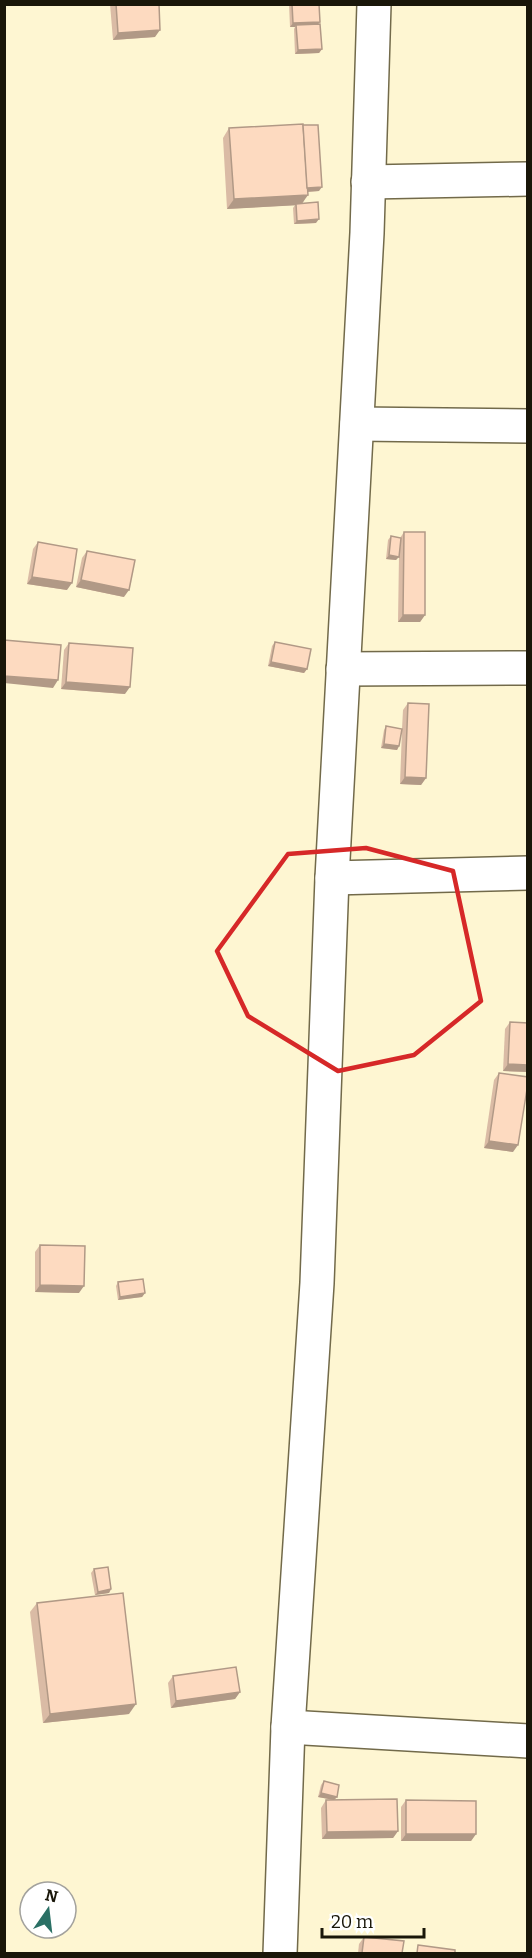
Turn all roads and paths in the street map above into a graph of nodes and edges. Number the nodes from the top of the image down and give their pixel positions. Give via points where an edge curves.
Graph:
1 (374, 4) edge
2 (528, 179) edge
3 (368, 182) junction
4 (357, 424) junction
5 (528, 426) edge
6 (528, 668) edge
7 (343, 669) junction
8 (528, 873) edge
9 (332, 878) junction
10 (288, 1727) junction
11 (528, 1741) edge
12 (280, 1953) edge

1 - 3 main road
2 - 3 main road
3 - 4 main road
4 - 5 main road
4 - 7 main road
6 - 7 main road
7 - 9 main road
8 - 9 main road
9 - 10 main road via 317,1283
10 - 11 main road
10 - 12 main road

